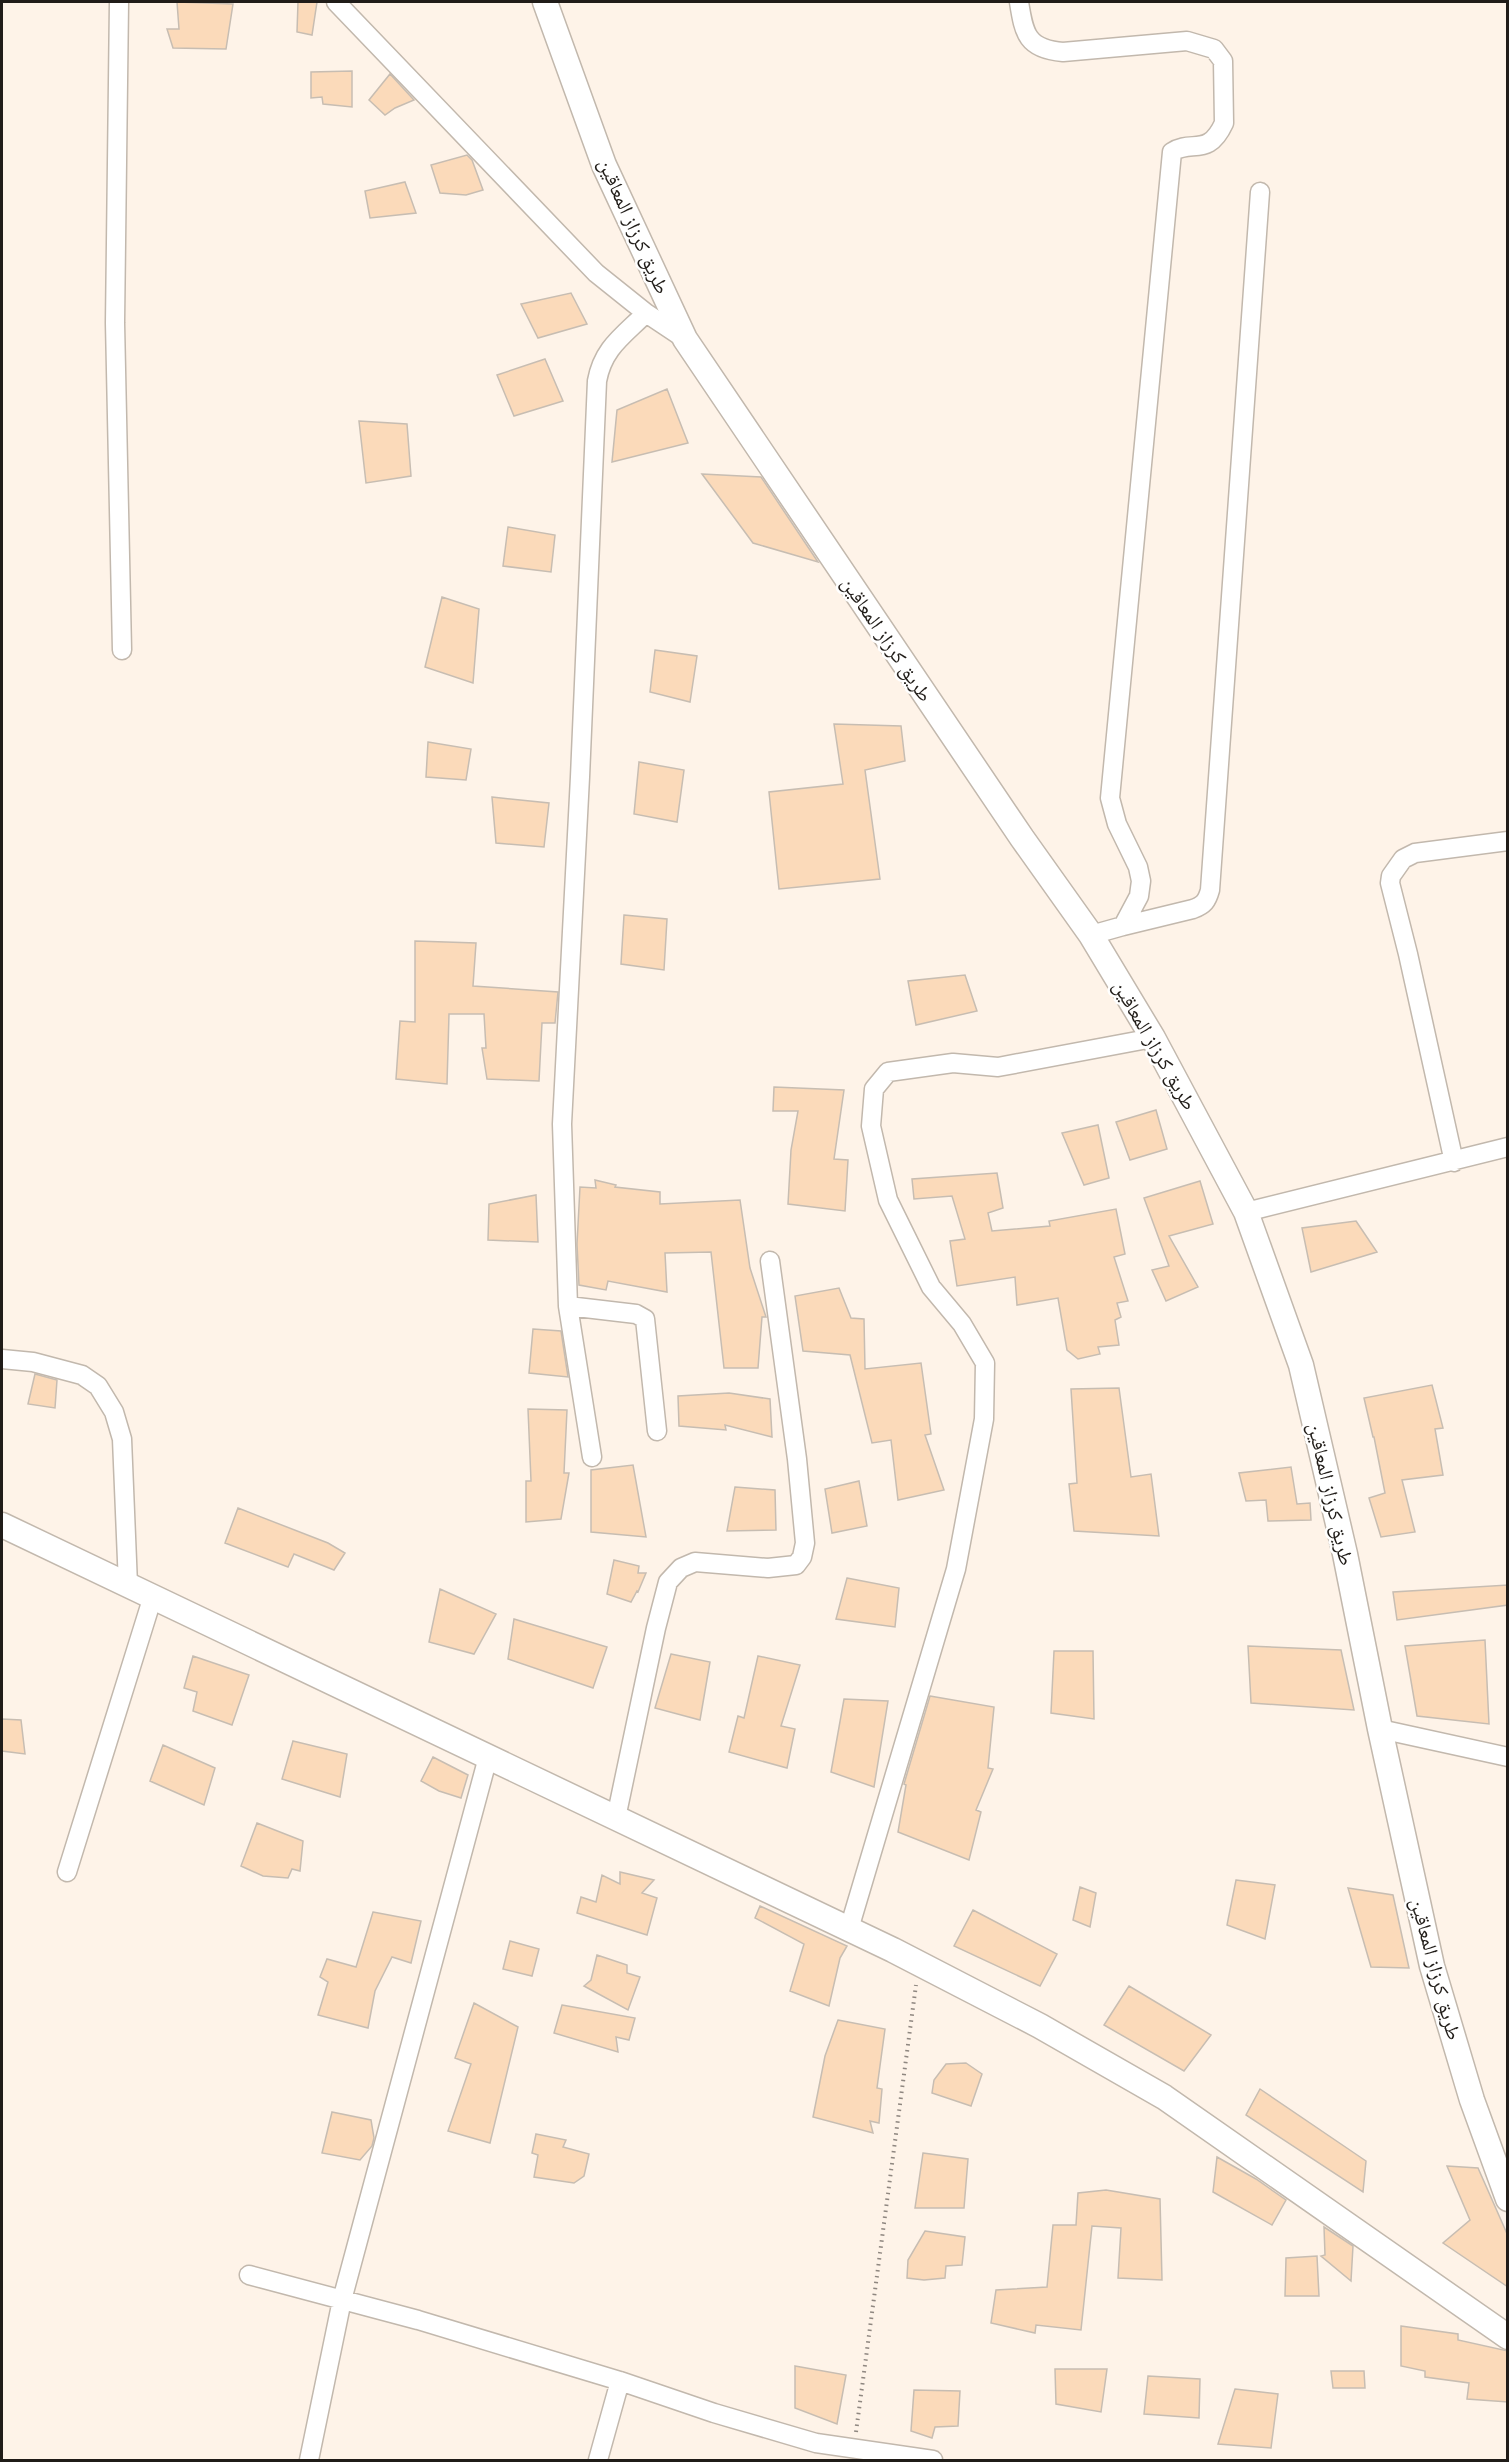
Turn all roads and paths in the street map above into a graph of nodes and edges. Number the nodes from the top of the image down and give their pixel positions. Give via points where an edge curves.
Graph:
1 (119, 2) edge
2 (336, 2) edge
3 (545, 2) edge
4 (1018, 2) edge
5 (1260, 192) dead end
6 (646, 313) junction
7 (685, 339) junction
8 (122, 650) dead end
9 (1508, 841) edge
10 (1123, 926) junction
11 (1091, 935) junction
12 (1153, 1038) junction
13 (1508, 1147) edge
14 (1454, 1161) junction
15 (1246, 1212) junction
16 (770, 1261) dead end
17 (567, 1306) junction
18 (2, 1359) edge
19 (657, 1431) dead end
20 (592, 1457) dead end
21 (2, 1525) edge
22 (128, 1585) junction
23 (153, 1596) junction
24 (1380, 1729) junction
25 (488, 1757) junction
26 (1508, 1757) edge
27 (616, 1818) junction
28 (67, 1872) dead end
29 (849, 1929) junction
30 (919, 1963) junction
31 (1508, 2199) edge
32 (249, 2275) dead end
33 (342, 2300) junction
34 (1508, 2337) edge
35 (620, 2380) junction
36 (854, 2449) junction
37 (309, 2460) edge
38 (598, 2460) edge
39 (933, 2460) edge

1 - 8 street via 115,323
2 - 6 street via 596,273
3 - 7 street, طريق كرزاز المعاقين via 604,165
4 - 10 street via 1027,36 1036,46 1049,51 1187,41 1214,49 1223,61 1224,123 1220,132 1198,147 1172,152 1110,798 1141,881 1139,896
5 - 10 street via 1210,890 1203,905
6 - 7 street
6 - 17 street via 605,354 597,381 562,1124
7 - 11 street, طريق كرزاز المعاقين
9 - 14 street via 1415,853 1403,859 1391,876 1392,895
10 - 11 street
11 - 12 street, طريق كرزاز المعاقين
12 - 15 street, طريق كرزاز المعاقين
12 - 29 street via 998,1067 953,1063 888,1072 874,1089 871,1126 888,1200 931,1287 962,1324 985,1363 984,1419 956,1569
13 - 14 street
14 - 15 street
15 - 24 street, طريق كرزاز المعاقين via 1301,1365
16 - 27 street via 796,1459 805,1543 802,1557 796,1565 768,1568 695,1562 681,1568 668,1582
17 - 19 street via 636,1314 645,1319
17 - 20 street
18 - 22 street via 33,1362 82,1375 98,1386 114,1412 122,1439
21 - 22 street
22 - 23 street
23 - 25 street
23 - 28 street
24 - 26 street
24 - 31 street, طريق كرزاز المعاقين via 1432,1966 1472,2100
25 - 27 street
25 - 33 street
27 - 29 street
29 - 30 street
30 - 34 street via 1164,2097
30 - 36 path
32 - 33 street
33 - 35 street
33 - 37 street
35 - 36 street via 714,2413 816,2443
35 - 38 street
36 - 39 street

